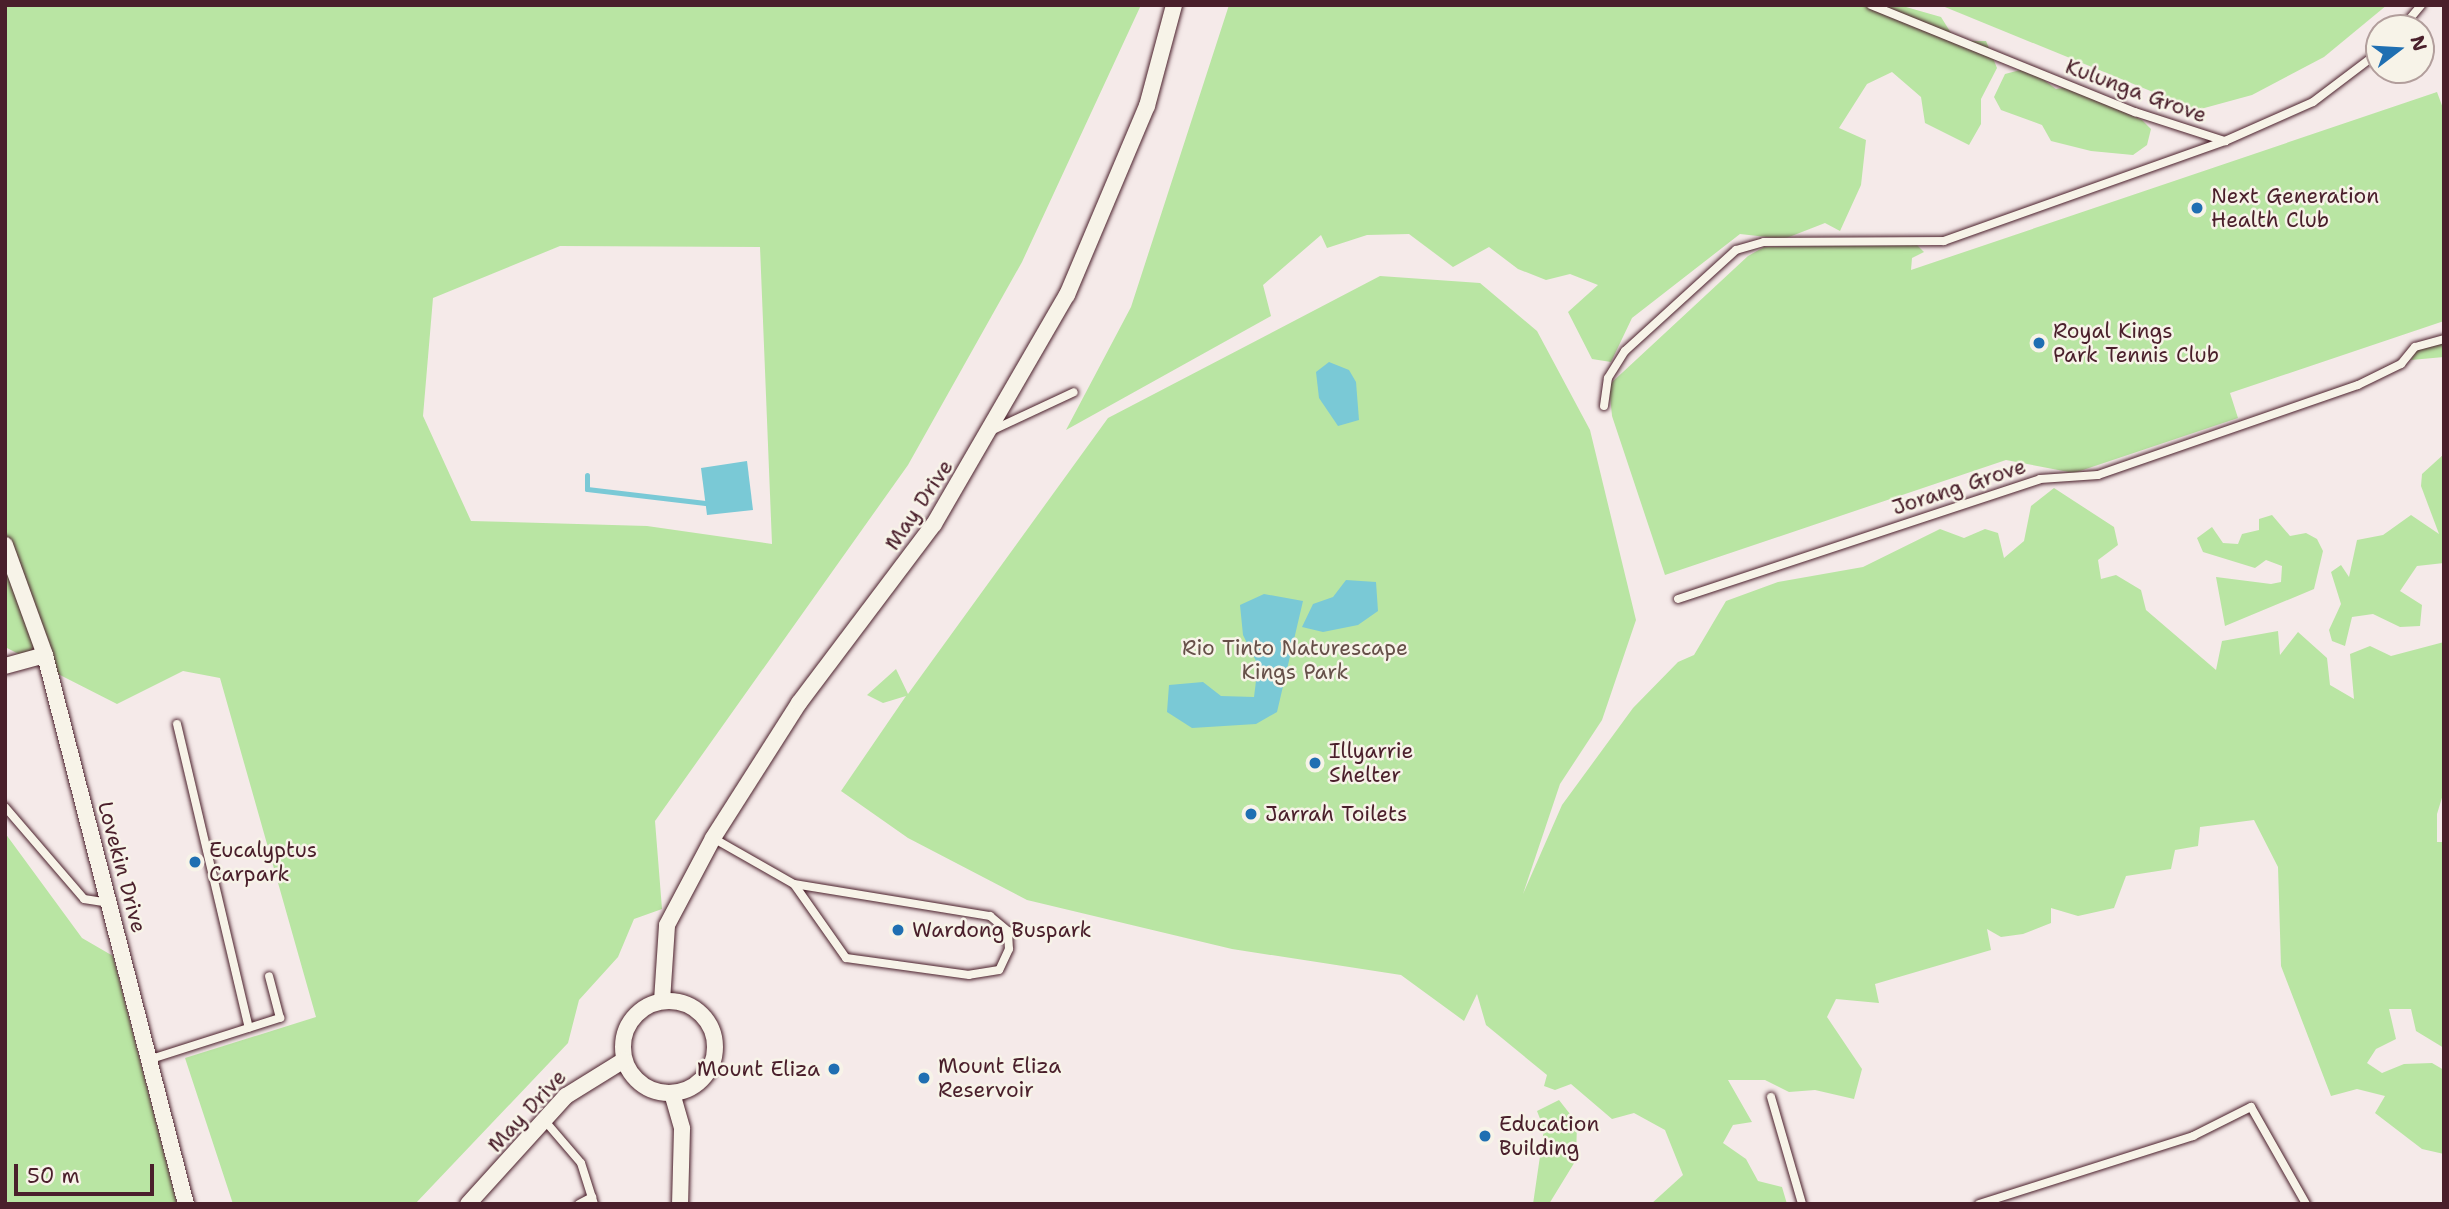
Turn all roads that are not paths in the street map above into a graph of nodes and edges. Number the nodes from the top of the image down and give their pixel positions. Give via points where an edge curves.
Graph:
1 (1174, 5) edge
2 (1871, 5) edge
3 (2365, 63) edge
4 (2225, 141) junction
5 (2444, 338) edge
6 (1074, 392) dead end
7 (1604, 406) dead end
8 (993, 430) junction
9 (5, 545) edge
10 (1678, 599) dead end
11 (45, 655) junction
12 (5, 666) edge
13 (177, 724) dead end
14 (5, 807) edge
15 (713, 838) junction
16 (794, 884) junction
17 (110, 903) junction
18 (269, 976) dead end
19 (662, 1001) junction
20 (249, 1028) junction
21 (148, 1060) junction
22 (624, 1060) junction
23 (672, 1093) junction
24 (1771, 1097) dead end
25 (545, 1121) junction
26 (593, 1200) edge
27 (186, 1204) edge
28 (468, 1204) edge
29 (579, 1204) edge
30 (680, 1204) edge
31 (1802, 1204) edge
32 (1979, 1204) edge
33 (2306, 1204) edge

1 - 8 street, May Drive via 1147,106 1067,295
2 - 4 lane, Kulunga Grove via 2134,112
3 - 4 lane, Kulunga Grove via 2313,102
4 - 7 lane via 1944,241 1764,242 1736,250 1625,351 1608,378
5 - 10 lane, Jorang Grove via 2415,347 2401,364 2358,385 2111,470 2040,479
6 - 8 lane
8 - 15 street, May Drive via 934,524 799,703
9 - 11 street, Lovekin Drive
11 - 12 street
11 - 17 street, Lovekin Drive
13 - 20 lane
14 - 17 lane via 84,899
15 - 16 lane
15 - 19 street, May Drive via 667,925
16 - 16 lane via 990,916 1008,931 1009,949 999,970 970,975 846,958
17 - 21 street, Lovekin Drive
18 - 20 lane via 280,1018
19 - 22 street via 631,1022
19 - 23 street via 694,1008 713,1034 711,1066 694,1085
20 - 21 lane
21 - 27 street, Lovekin Drive
22 - 23 street via 642,1085
22 - 25 street, May Drive via 591,1075
23 - 30 street via 682,1129
24 - 31 lane
25 - 26 lane via 580,1163
25 - 28 street, May Drive
26 - 29 lane
32 - 33 lane via 2193,1136 2251,1107

